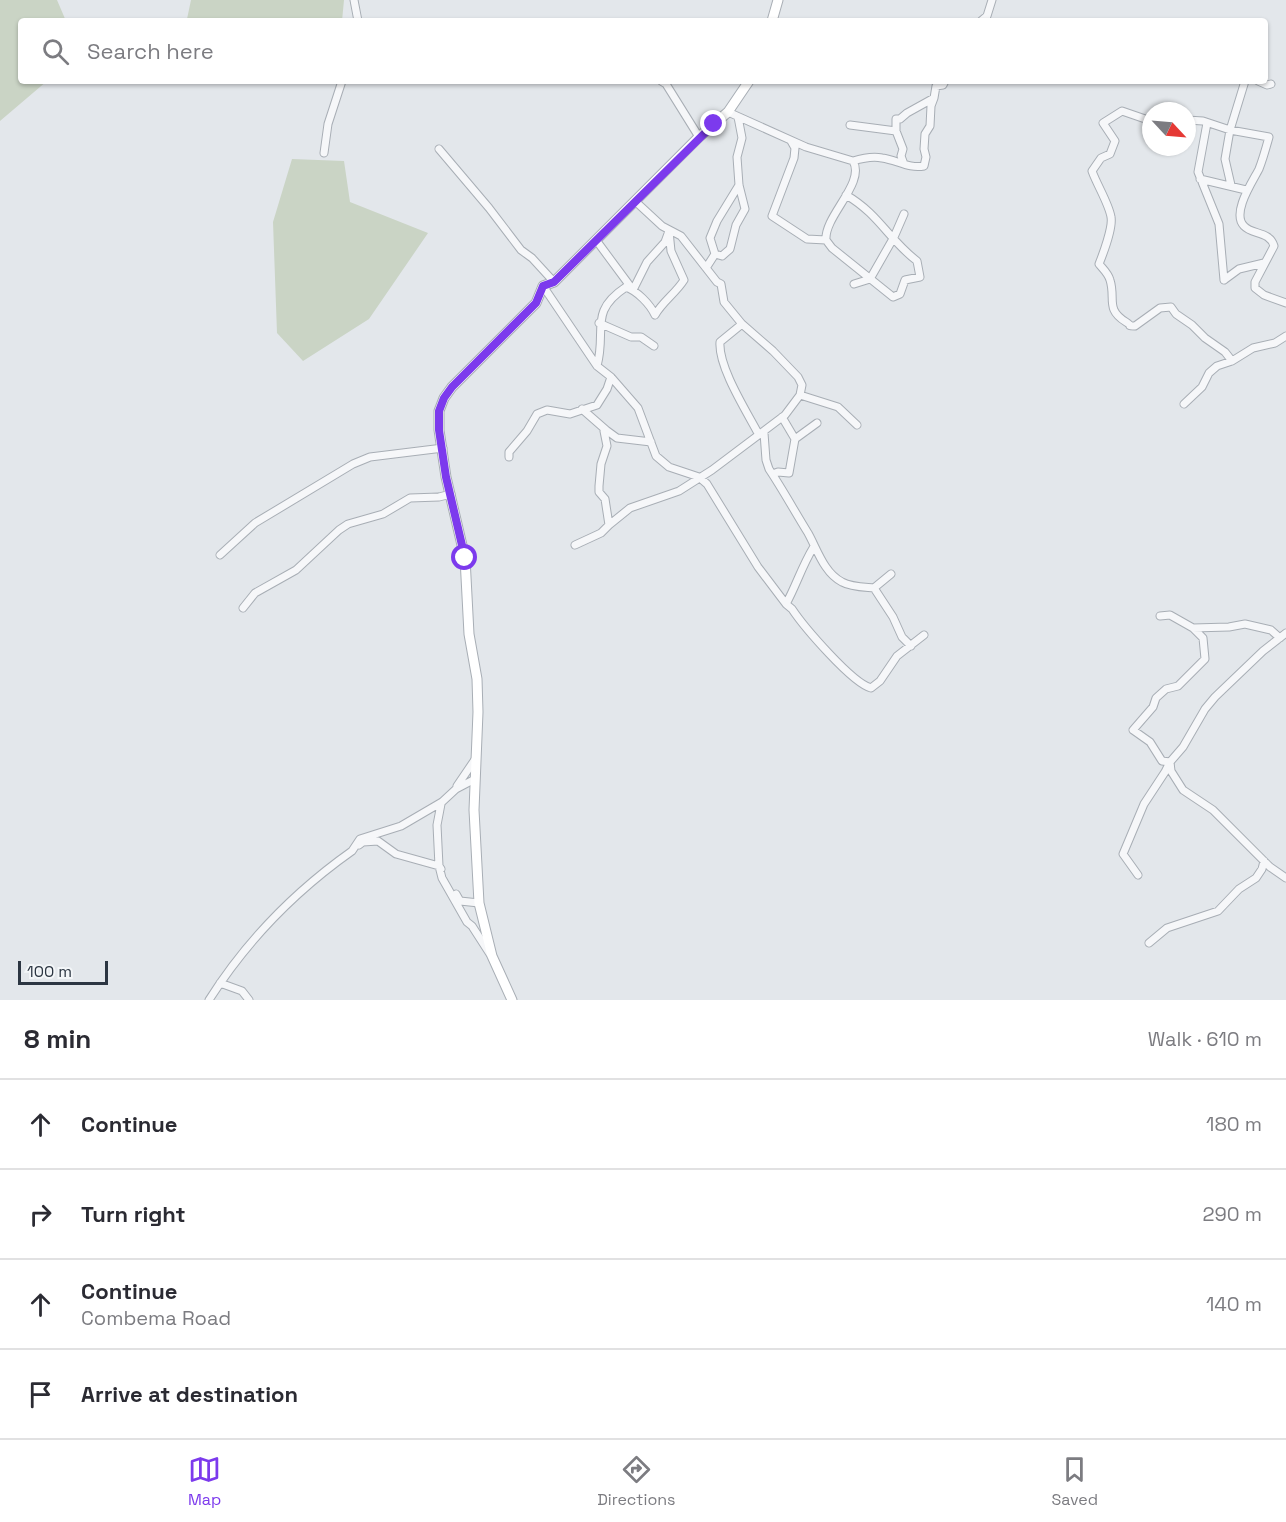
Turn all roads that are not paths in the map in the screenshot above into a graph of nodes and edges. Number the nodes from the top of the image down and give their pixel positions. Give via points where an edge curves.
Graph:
1 (354, 0) edge
2 (778, 0) edge
3 (993, 0) edge
4 (357, 18) edge
5 (773, 18) edge
6 (985, 18) edge
7 (341, 84) edge
8 (666, 84) edge
9 (746, 84) edge
10 (944, 84) edge
11 (1244, 84) edge
12 (1265, 84) edge
13 (1271, 84) dead end
14 (934, 98) junction
15 (728, 112) junction
16 (738, 117) junction
17 (1142, 118) edge
18 (1196, 121) edge
19 (1207, 123) junction
20 (850, 125) dead end
21 (1230, 130) junction
22 (896, 131) junction
23 (699, 138) junction
24 (791, 141) junction
25 (439, 150) dead end
26 (324, 153) dead end
27 (853, 161) junction
28 (904, 164) junction
29 (1200, 179) junction
30 (739, 185) junction
31 (1231, 185) junction
32 (1246, 190) junction
33 (846, 195) junction
34 (635, 201) junction
35 (904, 214) dead end
36 (669, 231) junction
37 (894, 237) junction
38 (596, 240) junction
39 (826, 240) junction
40 (715, 254) junction
41 (1264, 263) junction
42 (706, 268) junction
43 (870, 279) junction
44 (554, 282) junction
45 (854, 284) dead end
46 (543, 286) junction
47 (633, 290) junction
48 (1286, 303) edge
49 (599, 323) junction
50 (741, 324) junction
51 (1286, 336) edge
52 (654, 345) dead end
53 (1232, 361) junction
54 (597, 366) junction
55 (611, 377) junction
56 (800, 395) junction
57 (1184, 405) dead end
58 (582, 409) junction
59 (782, 417) junction
60 (817, 423) dead end
61 (858, 425) dead end
62 (606, 430) junction
63 (761, 434) junction
64 (795, 440) junction
65 (651, 442) junction
66 (442, 448) junction
67 (509, 457) dead end
68 (773, 474) junction
69 (699, 477) junction
70 (451, 495) junction
71 (609, 525) junction
72 (575, 545) dead end
73 (813, 548) junction
74 (220, 555) dead end
75 (891, 574) dead end
76 (874, 588) junction
77 (786, 604) junction
78 (243, 608) dead end
79 (1160, 616) dead end
80 (1193, 628) junction
81 (924, 634) dead end
82 (1283, 636) edge
83 (910, 646) junction
84 (476, 758) junction
85 (1170, 762) junction
86 (475, 779) junction
87 (456, 789) junction
88 (442, 802) junction
89 (352, 851) junction
90 (1264, 861) junction
91 (440, 866) junction
92 (1138, 875) dead end
93 (1286, 878) edge
94 (479, 903) junction
95 (1149, 943) dead end
96 (492, 956) junction
97 (220, 982) junction
98 (209, 1000) edge
99 (249, 1000) edge
100 (512, 1000) edge

1 - 4 street
2 - 5 street
3 - 6 street
7 - 26 street via 328,124
8 - 23 street
9 - 15 street
10 - 14 street via 936,86
11 - 21 street
12 - 13 street
14 - 22 street via 896,118
14 - 28 street via 925,134 924,166
15 - 16 street
15 - 23 street
16 - 24 street
16 - 30 street via 742,138 737,157
17 - 53 street via 1122,111 1103,123 1115,141 1110,154 1101,158 1092,171 1112,219 1099,264 1110,281 1111,307 1122,321 1134,326 1160,308 1171,307
18 - 19 street
19 - 21 street
19 - 29 street
20 - 22 street
21 - 31 street via 1225,159
21 - 32 street via 1269,137 1258,170
22 - 28 street
23 - 34 street
24 - 27 street
24 - 39 street via 794,158 772,216 807,239
25 - 44 street via 521,249
27 - 28 street via 866,157
27 - 33 street via 855,178
29 - 31 street
29 - 41 street via 1219,225 1224,280 1239,269
30 - 40 street via 710,238
30 - 40 street via 745,209 730,249 722,256
31 - 32 street
32 - 41 street via 1240,215 1242,224 1273,242 1272,252
33 - 37 street via 871,212
33 - 39 street via 827,229
34 - 36 street
34 - 38 street
35 - 37 street
36 - 42 street via 681,236
36 - 47 street
36 - 47 street via 671,251 684,280 655,315
37 - 43 street
37 - 43 street via 917,261 920,277 905,280 900,294 893,297
38 - 44 street
38 - 47 street
39 - 43 street
40 - 42 street
41 - 48 street via 1255,288
42 - 50 street via 721,284 724,302
43 - 45 street
44 - 46 street
46 - 54 street
46 - 66 street via 536,303 444,398 438,419
47 - 49 street via 626,287 616,294 607,303
49 - 52 street
49 - 54 street via 601,345
50 - 56 street via 798,376 802,385
50 - 63 street via 720,342 719,350 723,365
51 - 53 street
53 - 57 street via 1212,369 1202,387
54 - 55 street
55 - 58 street via 597,405
55 - 65 street via 638,408
56 - 59 street
56 - 61 street via 838,407
58 - 62 street
58 - 67 street via 570,414 548,410 537,414
59 - 63 street
59 - 64 street
60 - 64 street
62 - 65 street via 617,438
62 - 71 street via 599,492 605,499
63 - 68 street
63 - 69 street
64 - 68 street via 789,473
65 - 69 street via 662,462
66 - 70 street
66 - 74 street via 353,464 255,523
68 - 73 street
69 - 71 street via 679,491 630,508
69 - 77 street
70 - 78 street via 410,498 383,514 348,524 296,570 255,593
70 - 84 street via 465,558 478,712
71 - 72 street
73 - 76 street via 841,582
73 - 77 street
75 - 76 street
76 - 83 street
77 - 83 street via 823,648 866,687 875,685
79 - 80 street via 1170,615
80 - 82 street via 1245,624
80 - 85 street via 1203,638 1205,659 1178,686 1166,689 1156,698 1133,730 1150,742 1162,761
81 - 83 street
82 - 85 street via 1215,697
84 - 86 street
84 - 87 street
85 - 90 street via 1183,790 1213,810
85 - 92 street via 1144,804 1123,854
86 - 87 street
86 - 94 street
87 - 88 street
88 - 89 street via 401,826 360,838
88 - 91 street via 437,825
89 - 91 street via 363,842 378,841 396,854
89 - 97 street via 273,916
90 - 93 street
90 - 95 street via 1256,878 1218,910 1167,928
91 - 94 street via 460,901
91 - 96 street via 442,878 467,922
94 - 96 street
96 - 100 street
97 - 98 street
97 - 99 street via 242,991

